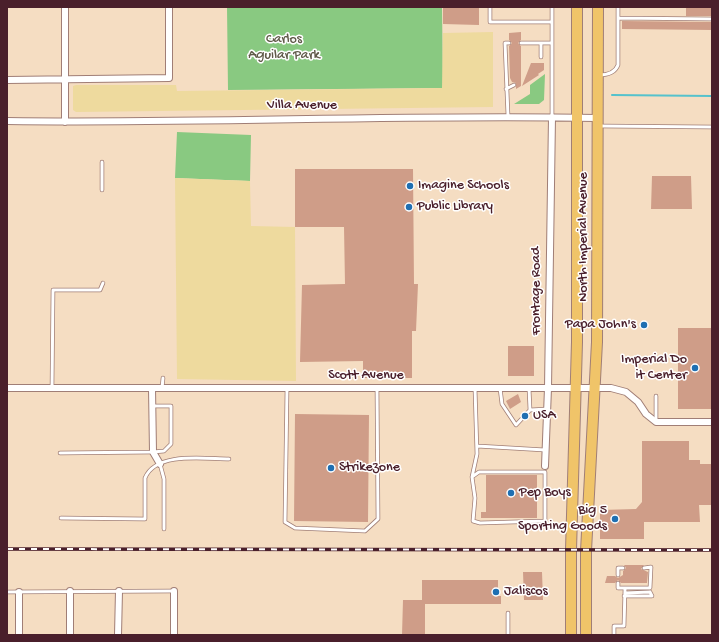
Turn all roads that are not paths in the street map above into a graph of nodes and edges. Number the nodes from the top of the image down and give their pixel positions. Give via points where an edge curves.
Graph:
1 (65, 7) edge
2 (169, 7) edge
3 (490, 7) edge
4 (552, 7) edge
5 (577, 7) edge
6 (598, 7) edge
7 (618, 7) edge
8 (618, 18) junction
9 (712, 19) edge
10 (552, 22) junction
11 (509, 43) dead end
12 (521, 43) dead end
13 (541, 43) junction
14 (552, 44) junction
15 (541, 57) dead end
16 (598, 75) junction
17 (7, 80) edge
18 (65, 80) junction
19 (514, 85) dead end
20 (506, 89) junction
21 (508, 116) junction
22 (552, 117) junction
23 (576, 118) junction
24 (7, 121) edge
25 (65, 122) junction
26 (598, 122) junction
27 (712, 127) edge
28 (102, 162) dead end
29 (102, 190) dead end
30 (103, 283) dead end
31 (163, 378) dead end
32 (7, 388) edge
33 (52, 388) junction
34 (152, 388) junction
35 (162, 388) junction
36 (287, 388) junction
37 (377, 388) junction
38 (475, 388) junction
39 (500, 388) junction
40 (529, 388) junction
41 (548, 388) junction
42 (576, 388) junction
43 (595, 388) junction
44 (656, 396) dead end
45 (152, 406) junction
46 (548, 409) junction
47 (530, 410) junction
48 (656, 422) junction
49 (712, 422) edge
50 (477, 446) junction
51 (546, 450) junction
52 (153, 452) junction
53 (60, 453) dead end
54 (229, 459) dead end
55 (160, 464) junction
56 (546, 469) junction
57 (472, 477) junction
58 (61, 518) dead end
59 (164, 529) dead end
60 (623, 568) dead end
61 (644, 568) dead end
62 (618, 575) dead end
63 (618, 583) dead end
64 (650, 588) junction
65 (70, 591) junction
66 (119, 591) junction
67 (174, 591) joint
68 (7, 592) edge
69 (19, 592) junction
70 (625, 592) junction
71 (508, 613) dead end
72 (19, 635) edge
73 (70, 635) edge
74 (118, 635) edge
75 (174, 635) edge
76 (508, 635) edge
77 (571, 635) edge
78 (586, 635) edge
79 (614, 635) edge

1 - 18 street
2 - 18 street via 169,78
3 - 10 lane via 490,22
4 - 10 lane
5 - 23 highway, North Imperial Avenue
6 - 16 highway, North Imperial Avenue
7 - 8 lane
8 - 9 lane
8 - 16 lane via 617,69 611,74
10 - 14 lane
11 - 20 lane via 505,43
12 - 13 lane
13 - 14 lane
13 - 15 lane
14 - 22 lane
16 - 26 highway, North Imperial Avenue
17 - 18 street
18 - 25 street
19 - 20 lane
20 - 21 lane
21 - 22 street, Villa Avenue
21 - 25 street, Villa Avenue
22 - 23 street, Villa Avenue
22 - 41 street, Frontage Road
23 - 26 street, Villa Avenue
23 - 42 highway, North Imperial Avenue
24 - 25 street, Villa Avenue
26 - 27 lane
26 - 43 highway, North Imperial Avenue
28 - 29 lane
30 - 33 lane via 100,290 53,290
31 - 35 lane
32 - 33 street, Scott Avenue
33 - 34 street, Scott Avenue
34 - 35 street, Scott Avenue
34 - 45 street
35 - 36 street, Scott Avenue
36 - 37 street, Scott Avenue
36 - 37 lane via 285,522 295,528 365,531 378,519
37 - 38 street, Scott Avenue
38 - 39 street, Scott Avenue
38 - 50 lane
39 - 40 street, Scott Avenue
39 - 47 lane via 502,404 516,425
40 - 41 street, Scott Avenue
40 - 47 lane
41 - 42 street, Scott Avenue
41 - 46 street, Frontage Road
42 - 43 street, Scott Avenue
42 - 77 highway, North Imperial Avenue
43 - 48 street, Scott Avenue via 611,388 626,392
43 - 78 highway, North Imperial Avenue via 586,551
44 - 48 lane
45 - 52 street
45 - 52 lane via 170,406 171,444 164,451
46 - 47 lane
46 - 51 street, Frontage Road
48 - 49 street
50 - 51 lane
50 - 57 lane
51 - 56 street, Frontage Road
52 - 53 lane
52 - 55 street
54 - 55 lane via 173,459
55 - 58 lane via 145,478 145,519
55 - 59 lane via 164,480
56 - 57 lane via 479,472
56 - 57 lane via 545,521 473,521 475,498
60 - 62 lane via 618,568
61 - 64 lane via 651,568
63 - 70 lane via 618,588
64 - 70 lane
64 - 70 lane via 650,592
65 - 66 lane
65 - 69 lane
65 - 73 street
66 - 67 lane
66 - 74 street
67 - 75 street
68 - 69 lane
69 - 72 street
70 - 79 lane via 624,626 614,626
71 - 76 lane

